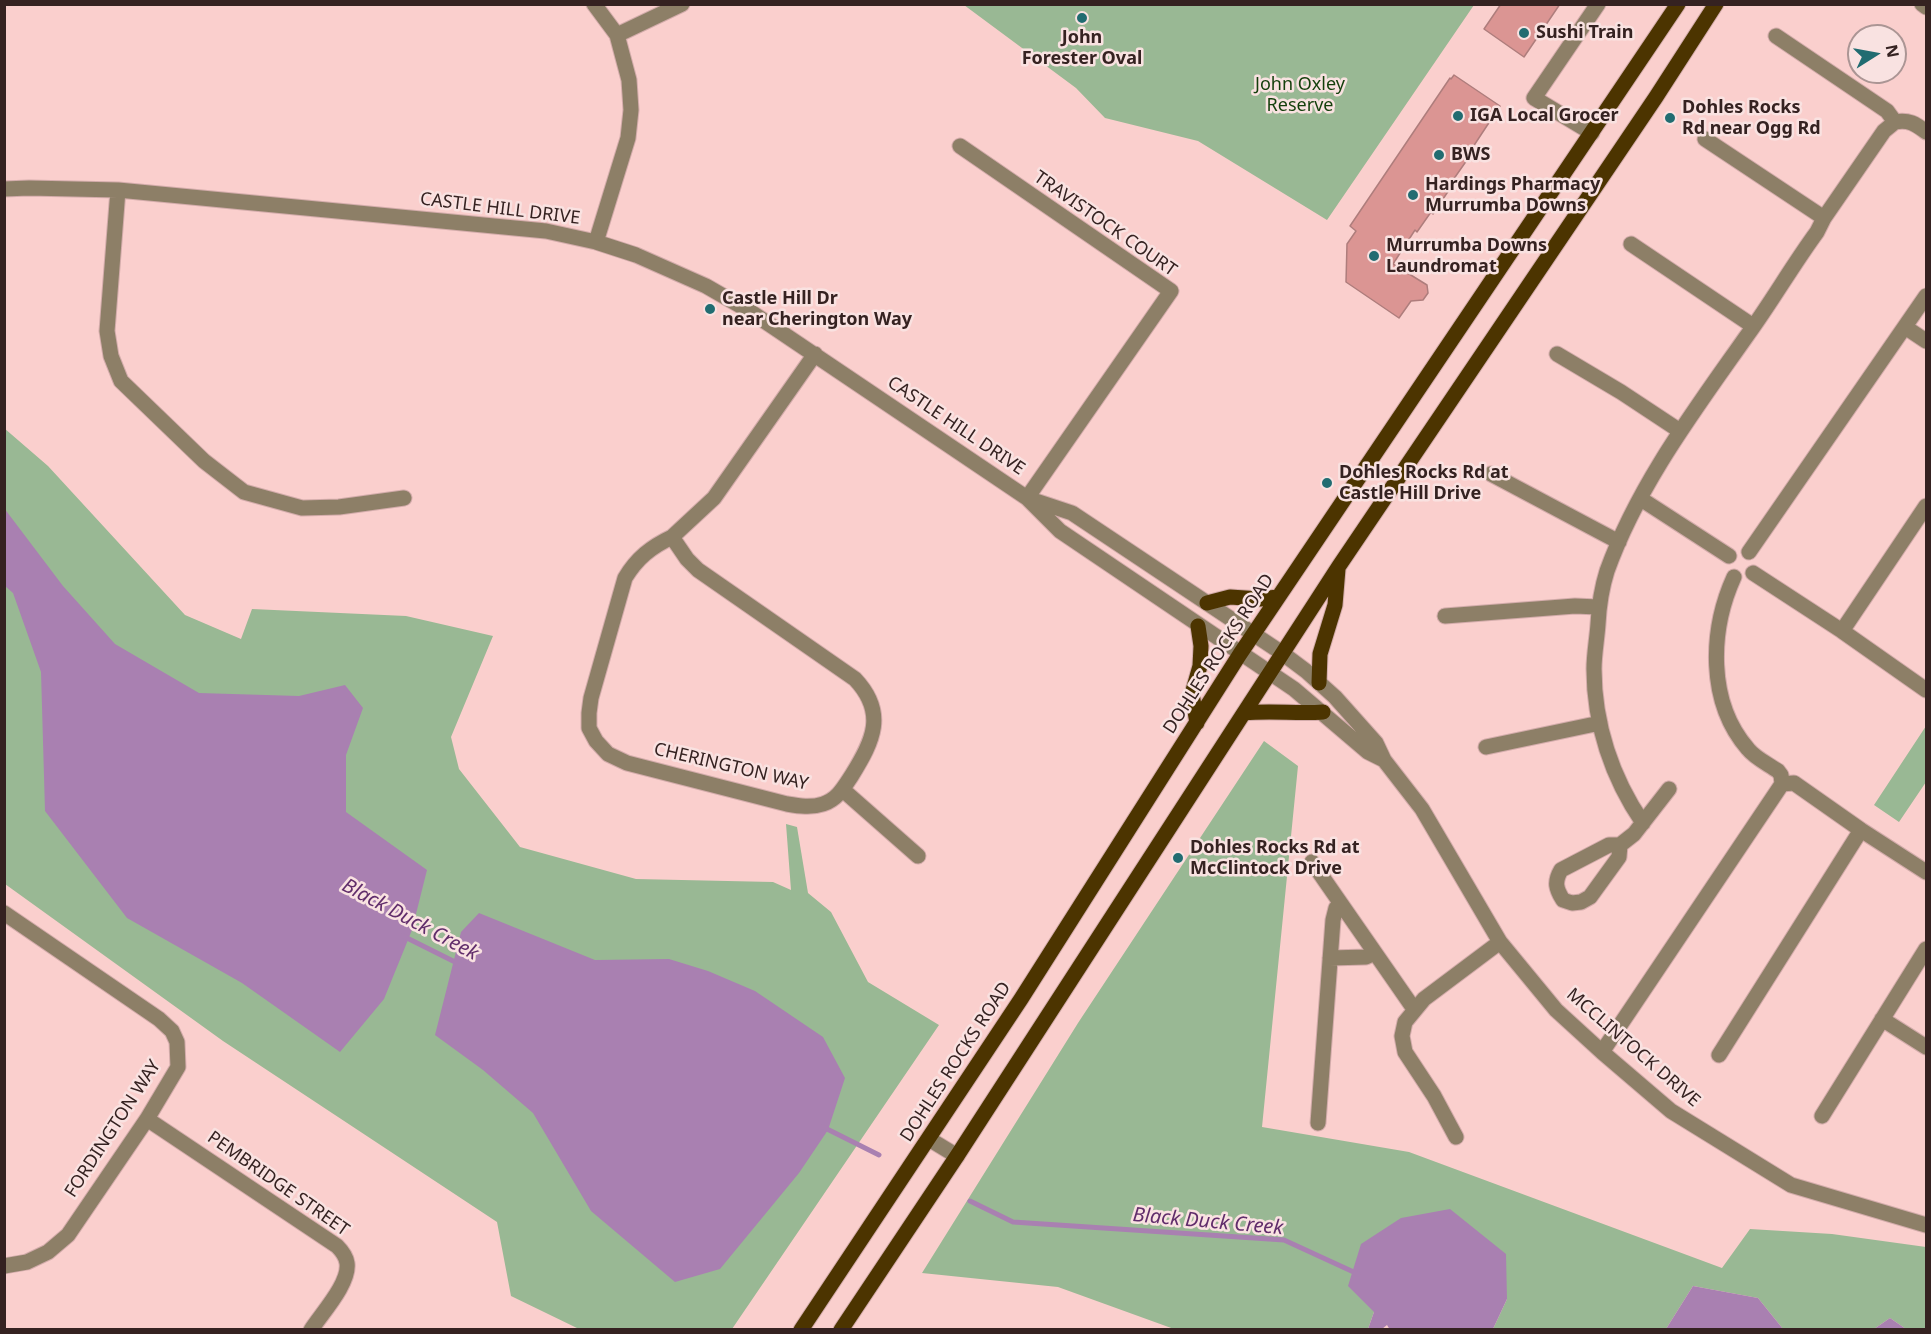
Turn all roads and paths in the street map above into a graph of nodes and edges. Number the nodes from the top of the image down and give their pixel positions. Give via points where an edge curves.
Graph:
1 (594, 4) edge
2 (682, 4) edge
3 (1598, 4) edge
4 (1678, 4) edge
5 (1716, 4) edge
6 (1922, 4) edge
7 (1926, 8) edge
8 (617, 34) junction
9 (1776, 36) dead end
10 (1895, 122) junction
11 (1926, 132) edge
12 (1592, 133) junction
13 (1705, 139) dead end
14 (960, 146) dead end
15 (4, 189) edge
16 (118, 190) junction
17 (1824, 218) junction
18 (596, 242) junction
19 (1632, 244) dead end
20 (1926, 296) edge
21 (1753, 326) junction
22 (1905, 327) junction
23 (1926, 341) edge
24 (815, 354) junction
25 (1557, 354) dead end
26 (1680, 431) junction
27 (1491, 474) dead end
28 (404, 498) dead end
29 (1027, 498) junction
30 (1641, 499) junction
31 (1926, 506) edge
32 (672, 537) junction
33 (1619, 542) junction
34 (1749, 552) junction
35 (1728, 556) junction
36 (1338, 566) junction
37 (1753, 573) junction
38 (1734, 577) junction
39 (1278, 597) junction
40 (1207, 603) junction
41 (1598, 607) junction
42 (1445, 616) dead end
43 (1198, 626) junction
44 (1842, 631) junction
45 (1254, 634) junction
46 (1281, 653) junction
47 (1240, 654) junction
48 (1269, 674) junction
49 (1319, 683) junction
50 (1926, 690) edge
51 (1244, 712) junction
52 (1323, 712) junction
53 (1197, 723) junction
54 (1600, 723) junction
55 (1486, 747) dead end
56 (1384, 760) junction
57 (1782, 784) junction
58 (1669, 789) dead end
59 (843, 790) junction
60 (1643, 823) junction
61 (1861, 830) junction
62 (1620, 845) junction
63 (918, 856) dead end
64 (1312, 862) dead end
65 (1926, 872) edge
66 (1341, 904) junction
67 (4, 912) edge
68 (1500, 942) junction
69 (1926, 949) edge
70 (1375, 953) junction
71 (1330, 958) junction
72 (1414, 1009) junction
73 (1882, 1019) junction
74 (1926, 1047) edge
75 (1602, 1052) junction
76 (1719, 1054) dead end
77 (1822, 1116) dead end
78 (147, 1119) junction
79 (1318, 1123) dead end
80 (1456, 1137) dead end
81 (929, 1138) junction
82 (957, 1156) junction
83 (1926, 1225) edge
84 (4, 1266) edge
85 (311, 1329) edge
86 (801, 1329) edge
87 (841, 1329) edge

1 - 8 street
2 - 8 street
3 - 12 street via 1534,98
4 - 12 main road, DOHLES ROCKS ROAD
5 - 36 main road
6 - 7 street
8 - 18 street via 629,80 631,110 628,138
9 - 10 street via 1887,111
10 - 11 street via 1912,122
10 - 17 street via 1884,131
12 - 39 main road, DOHLES ROCKS ROAD
13 - 17 street
14 - 29 street, TRAVISTOCK COURT via 1171,291
15 - 16 street, CASTLE HILL DRIVE
16 - 18 street, CASTLE HILL DRIVE via 546,231
16 - 28 street via 106,331 121,381 204,461 244,492 302,508
17 - 21 street
18 - 24 street, CASTLE HILL DRIVE via 706,286
19 - 21 street
20 - 22 street
21 - 26 street
22 - 23 street
22 - 34 street
24 - 29 street, CASTLE HILL DRIVE
24 - 32 street, CHERINGTON WAY via 714,498
25 - 26 street
26 - 30 street
27 - 33 street
29 - 40 street, CASTLE HILL DRIVE via 1072,513
29 - 43 street, CASTLE HILL DRIVE via 1060,531
30 - 33 street
30 - 35 street
31 - 44 street
32 - 59 street, CHERINGTON WAY via 698,570 864,688 873,708 873,737
32 - 59 street, CHERINGTON WAY via 646,552 625,578 591,698 589,728 596,741 608,754 627,763 787,804 822,805
33 - 41 street
34 - 35 street via 1738,550
34 - 37 street via 1755,560
35 - 38 street via 1727,568
36 - 46 main road
36 - 49 main road via 1335,605 1320,654
37 - 38 street via 1744,578
37 - 44 street
38 - 57 street via 1717,637 1721,691 1740,738 1781,775
39 - 40 main road via 1230,597
39 - 45 main road, DOHLES ROCKS ROAD
40 - 45 street, CASTLE HILL DRIVE
41 - 42 street
41 - 54 street via 1594,668
43 - 47 street, CASTLE HILL DRIVE
43 - 53 main road via 1200,666 1192,694
44 - 50 street
45 - 46 street, MCCLINTOCK DRIVE
45 - 47 main road, DOHLES ROCKS ROAD
46 - 48 main road
46 - 49 street, MCCLINTOCK DRIVE
47 - 48 street, MCCLINTOCK DRIVE
47 - 53 main road, DOHLES ROCKS ROAD
48 - 51 main road
48 - 52 street, MCCLINTOCK DRIVE
49 - 56 street, MCCLINTOCK DRIVE via 1376,743
51 - 52 main road
51 - 82 main road
52 - 56 street, MCCLINTOCK DRIVE via 1368,752
53 - 81 main road, DOHLES ROCKS ROAD
54 - 55 street
54 - 60 street via 1616,776
56 - 68 street, MCCLINTOCK DRIVE via 1422,809
57 - 61 street via 1794,783
57 - 75 street
58 - 60 street
59 - 63 street
60 - 62 street
61 - 65 street
61 - 76 street
62 - 62 street via 1619,857 1590,897 1581,902 1563,900 1556,885 1561,870 1609,845
64 - 66 street
66 - 70 street
66 - 71 street via 1334,912
67 - 78 street, FORDINGTON WAY via 172,1030 177,1042 178,1067
68 - 72 street
68 - 75 street, MCCLINTOCK DRIVE via 1556,1010
69 - 73 street
70 - 71 street
70 - 72 street
71 - 79 street
72 - 80 street via 1402,1036 1405,1052
73 - 74 street
73 - 77 street
75 - 83 street, MCCLINTOCK DRIVE via 1671,1112 1791,1185
78 - 84 street, FORDINGTON WAY via 68,1235 48,1252 27,1262
78 - 85 street, PEMBRIDGE STREET via 337,1246 347,1264 344,1282
81 - 82 street
81 - 86 main road, DOHLES ROCKS ROAD
82 - 87 main road

